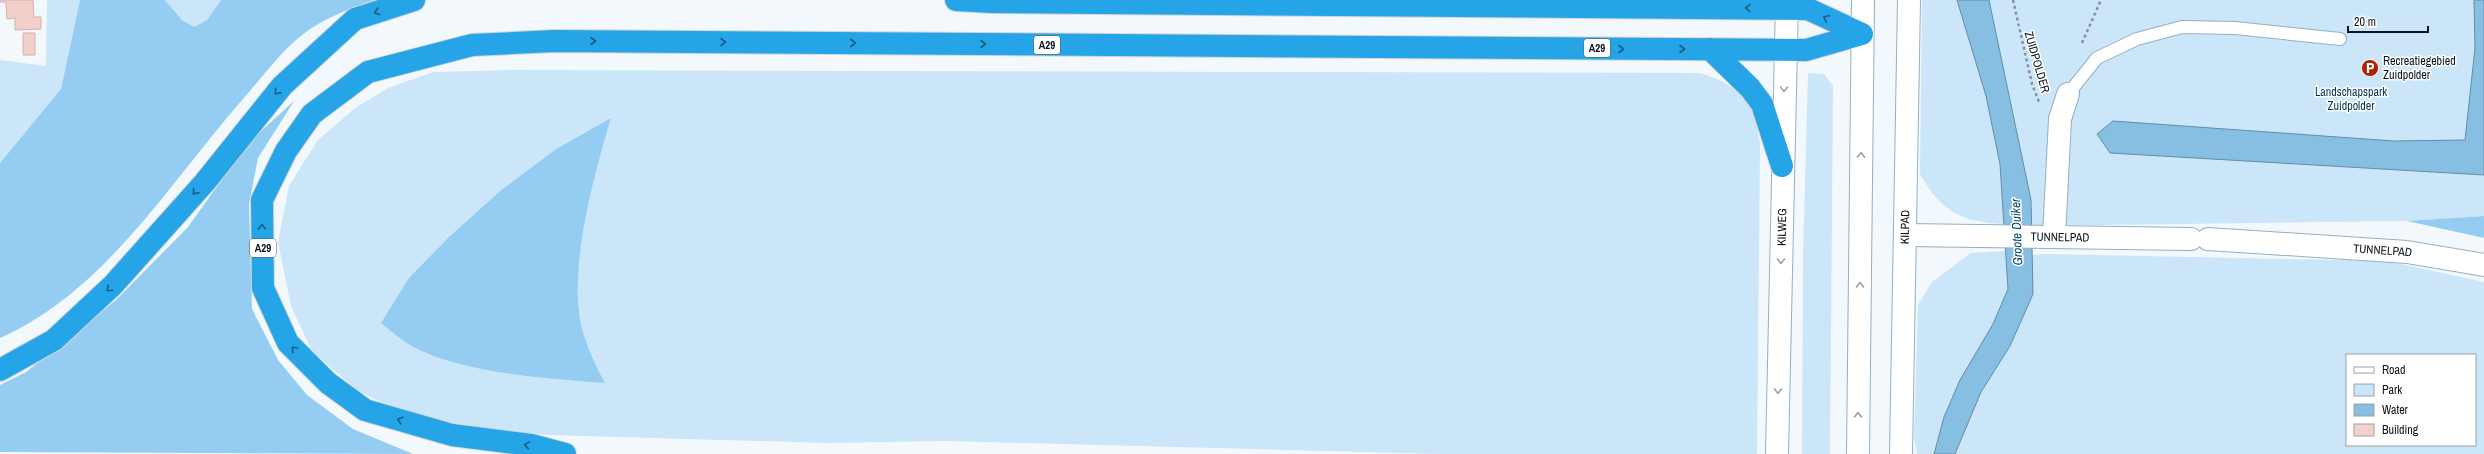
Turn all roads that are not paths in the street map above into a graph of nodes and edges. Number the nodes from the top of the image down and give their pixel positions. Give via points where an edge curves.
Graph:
1 (414, 0) edge
2 (956, 0) edge
3 (1863, 0) edge
4 (1909, 0) edge
5 (1706, 4) edge
6 (1787, 4) edge
7 (1862, 34) junction
8 (2340, 39) dead end
9 (1710, 49) junction
10 (1786, 50) junction
11 (2068, 94) joint
12 (1782, 166) junction
13 (1906, 235) junction
14 (2046, 237) junction
15 (2484, 264) edge
16 (0, 370) edge
17 (565, 454) edge
18 (1777, 454) edge
19 (1858, 454) edge
20 (1901, 454) edge

1 -> 16 highway via 355,19 282,86 205,182 113,286 54,340
2 - 5 highway
3 - 7 street
4 - 13 street, KILPAD
6 -> 5 highway
7 -> 6 highway via 1808,9
6 - 10 street, KILWEG
7 - 10 highway, A29 via 1806,50
19 -> 7 street
8 - 11 lane via 2235,28 2182,26 2137,39 2097,58
9 - 10 highway, A29
9 - 12 highway via 1750,88 1762,104
17 -> 9 highway, A29 via 531,445 452,435 365,410 328,383 288,343 263,288 262,200 286,151 312,114 368,72 472,45 554,41
10 -> 12 street, KILWEG
11 - 14 street via 2060,119
12 -> 18 street, KILWEG
13 - 14 street, TUNNELPAD
13 - 20 street, KILPAD
14 - 15 street, TUNNELPAD via 2200,239 2407,252

